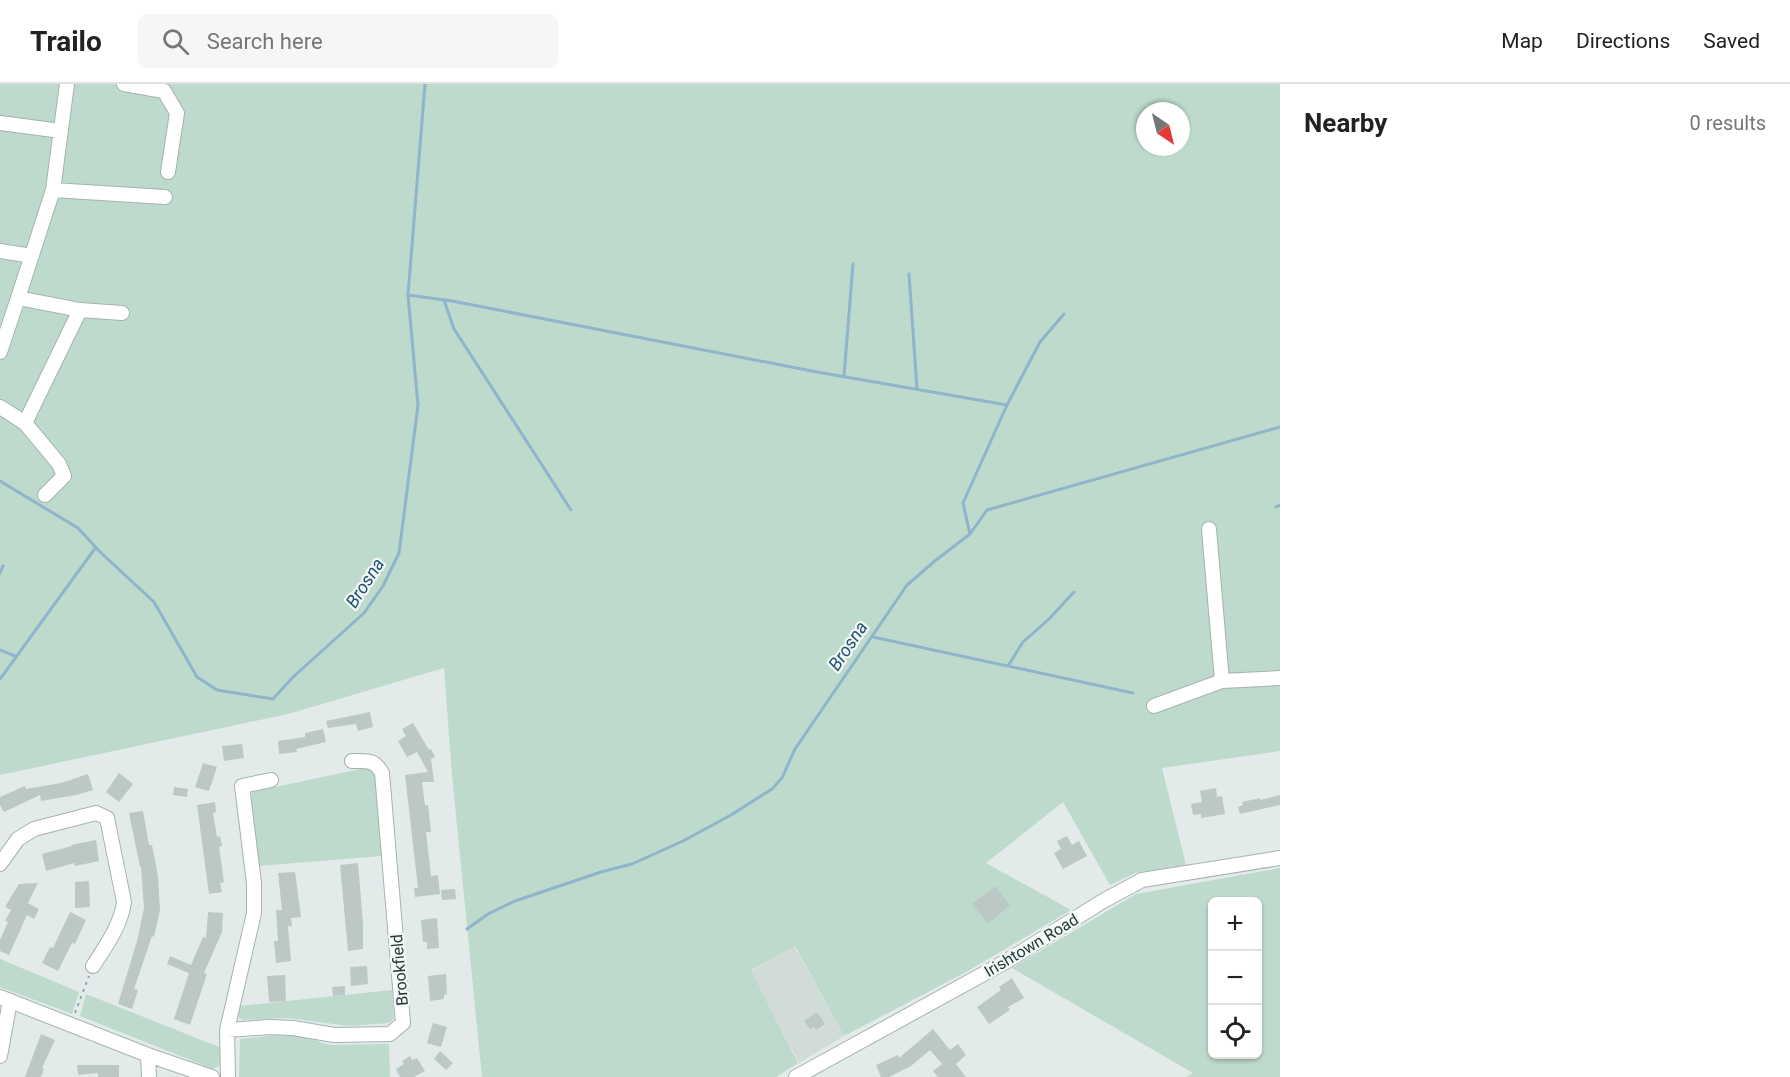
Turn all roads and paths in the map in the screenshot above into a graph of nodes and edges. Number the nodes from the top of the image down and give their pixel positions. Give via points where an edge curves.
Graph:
1 (67, 84) edge
2 (124, 84) edge
3 (0, 123) edge
4 (61, 131) junction
5 (168, 172) dead end
6 (53, 190) junction
7 (165, 197) dead end
8 (0, 250) edge
9 (32, 256) junction
10 (18, 298) junction
11 (80, 310) junction
12 (122, 313) dead end
13 (0, 352) edge
14 (0, 406) edge
15 (25, 423) junction
16 (45, 495) dead end
17 (1209, 529) dead end
18 (1280, 678) edge
19 (1222, 681) junction
20 (1154, 706) dead end
21 (352, 761) dead end
22 (271, 780) dead end
23 (1280, 858) edge
24 (0, 864) edge
25 (93, 966) joint
26 (5, 999) edge
27 (72, 1025) junction
28 (227, 1030) junction
29 (148, 1055) junction
30 (0, 1056) edge
31 (149, 1077) edge
32 (212, 1077) edge
33 (228, 1077) edge
34 (796, 1077) edge

1 - 4 street
2 - 5 street via 164,91 177,113
3 - 4 street
4 - 6 street
6 - 7 street
6 - 9 street
8 - 9 street
9 - 10 street
10 - 11 street
10 - 13 street
11 - 12 street
11 - 15 street
14 - 15 street
15 - 16 street via 59,464 64,476
17 - 19 street
18 - 19 street
19 - 20 street
21 - 28 street, Brookfield via 370,761 382,773 403,1023 390,1034 334,1035 270,1027
22 - 28 street via 242,786 254,913
23 - 34 street, Irishtown Road via 1142,880 1007,961
24 - 25 street via 18,839 34,829 96,813 107,818 123,914
25 - 27 path
26 - 27 street
26 - 30 street
27 - 29 street
28 - 33 street
29 - 31 street
29 - 32 street

